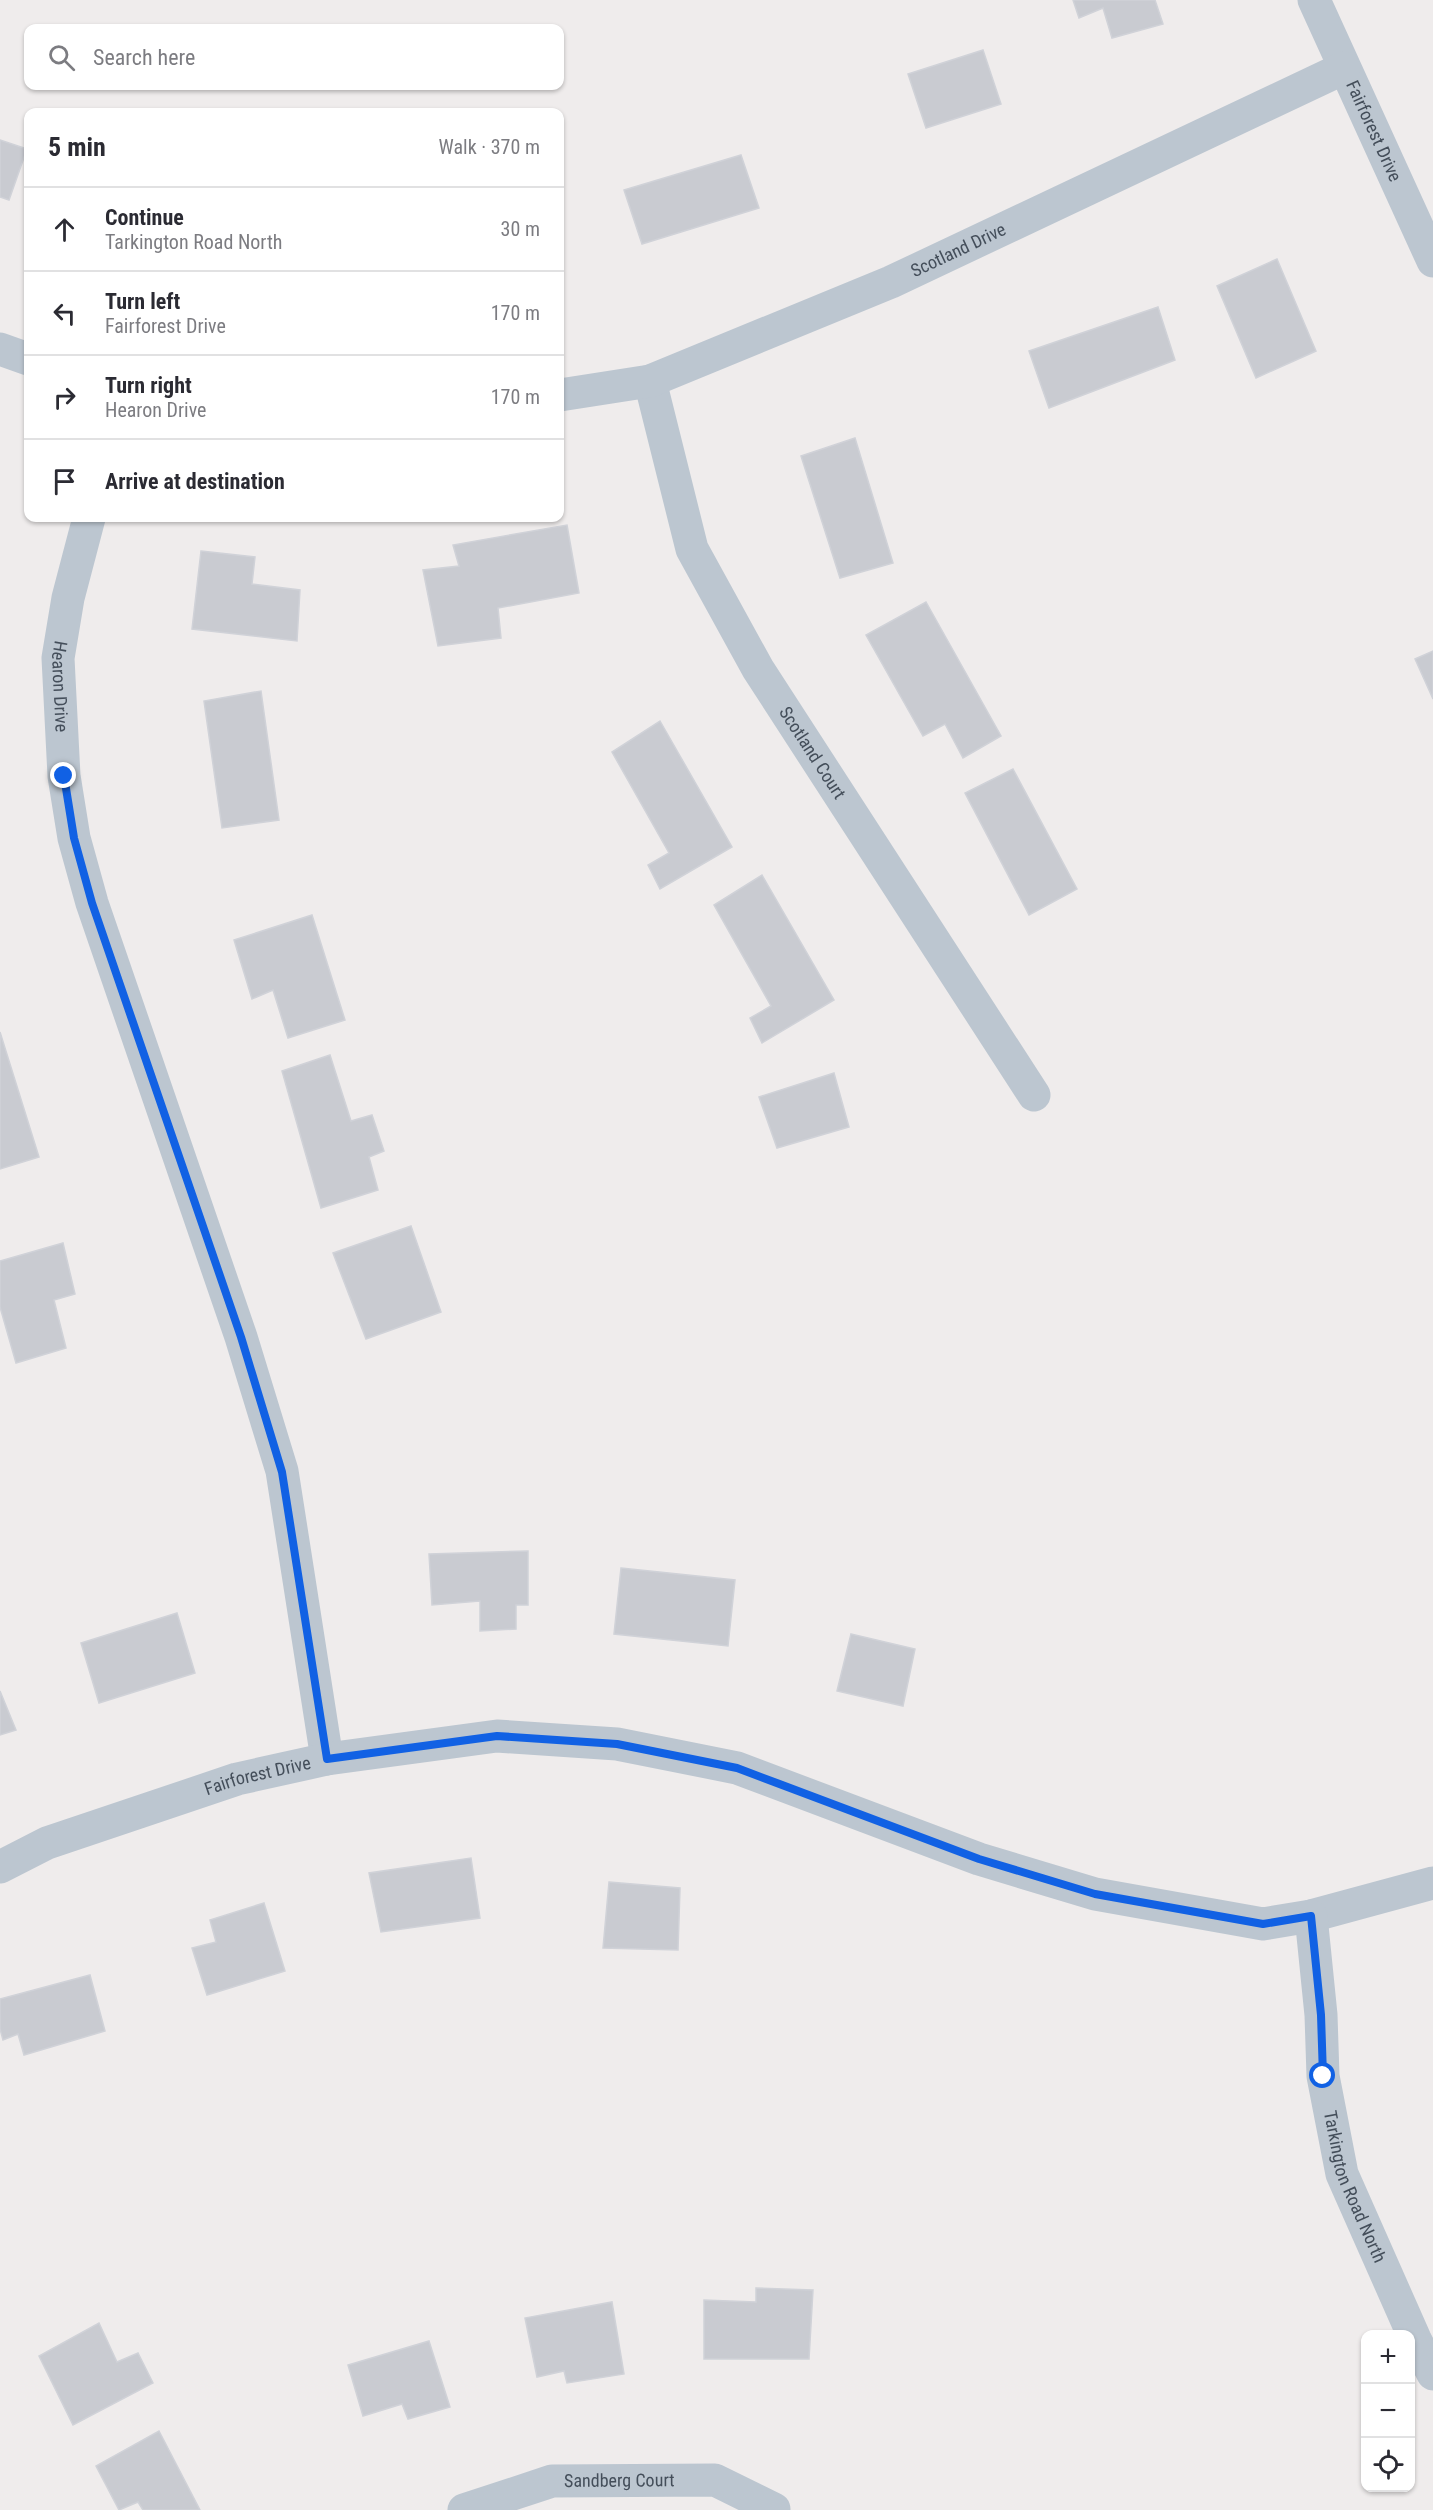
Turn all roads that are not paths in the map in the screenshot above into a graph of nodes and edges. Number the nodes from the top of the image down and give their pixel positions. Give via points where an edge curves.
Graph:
1 (1314, 0) edge
2 (1344, 68) junction
3 (1433, 261) edge
4 (0, 349) edge
5 (24, 358) edge
6 (650, 381) junction
7 (564, 394) edge
8 (88, 522) edge
9 (1034, 1095) dead end
10 (327, 1759) junction
11 (0, 1867) edge
12 (1433, 1882) edge
13 (1311, 1916) junction
14 (1433, 2374) edge
15 (774, 2508) dead end
16 (464, 2510) edge

1 - 2 street, Fairforest Drive
2 - 3 street, Fairforest Drive
2 - 6 street, Scotland Drive via 891,282
4 - 5 street
6 - 7 street, Scotland Drive
6 - 9 street, Scotland Court via 692,549 758,669
8 - 10 street, Hearon Drive via 68,598 58,658 64,776 74,838 92,903 241,1337 282,1472
10 - 11 street, Fairforest Drive via 237,1779 47,1843
10 - 13 street, Fairforest Drive via 497,1736 617,1744 737,1768 979,1859 1095,1894 1263,1924
12 - 13 street, Fairforest Drive
13 - 14 street, Tarkington Road North via 1323,2076 1342,2174
15 - 16 street, Sandberg Court via 714,2480 552,2481

